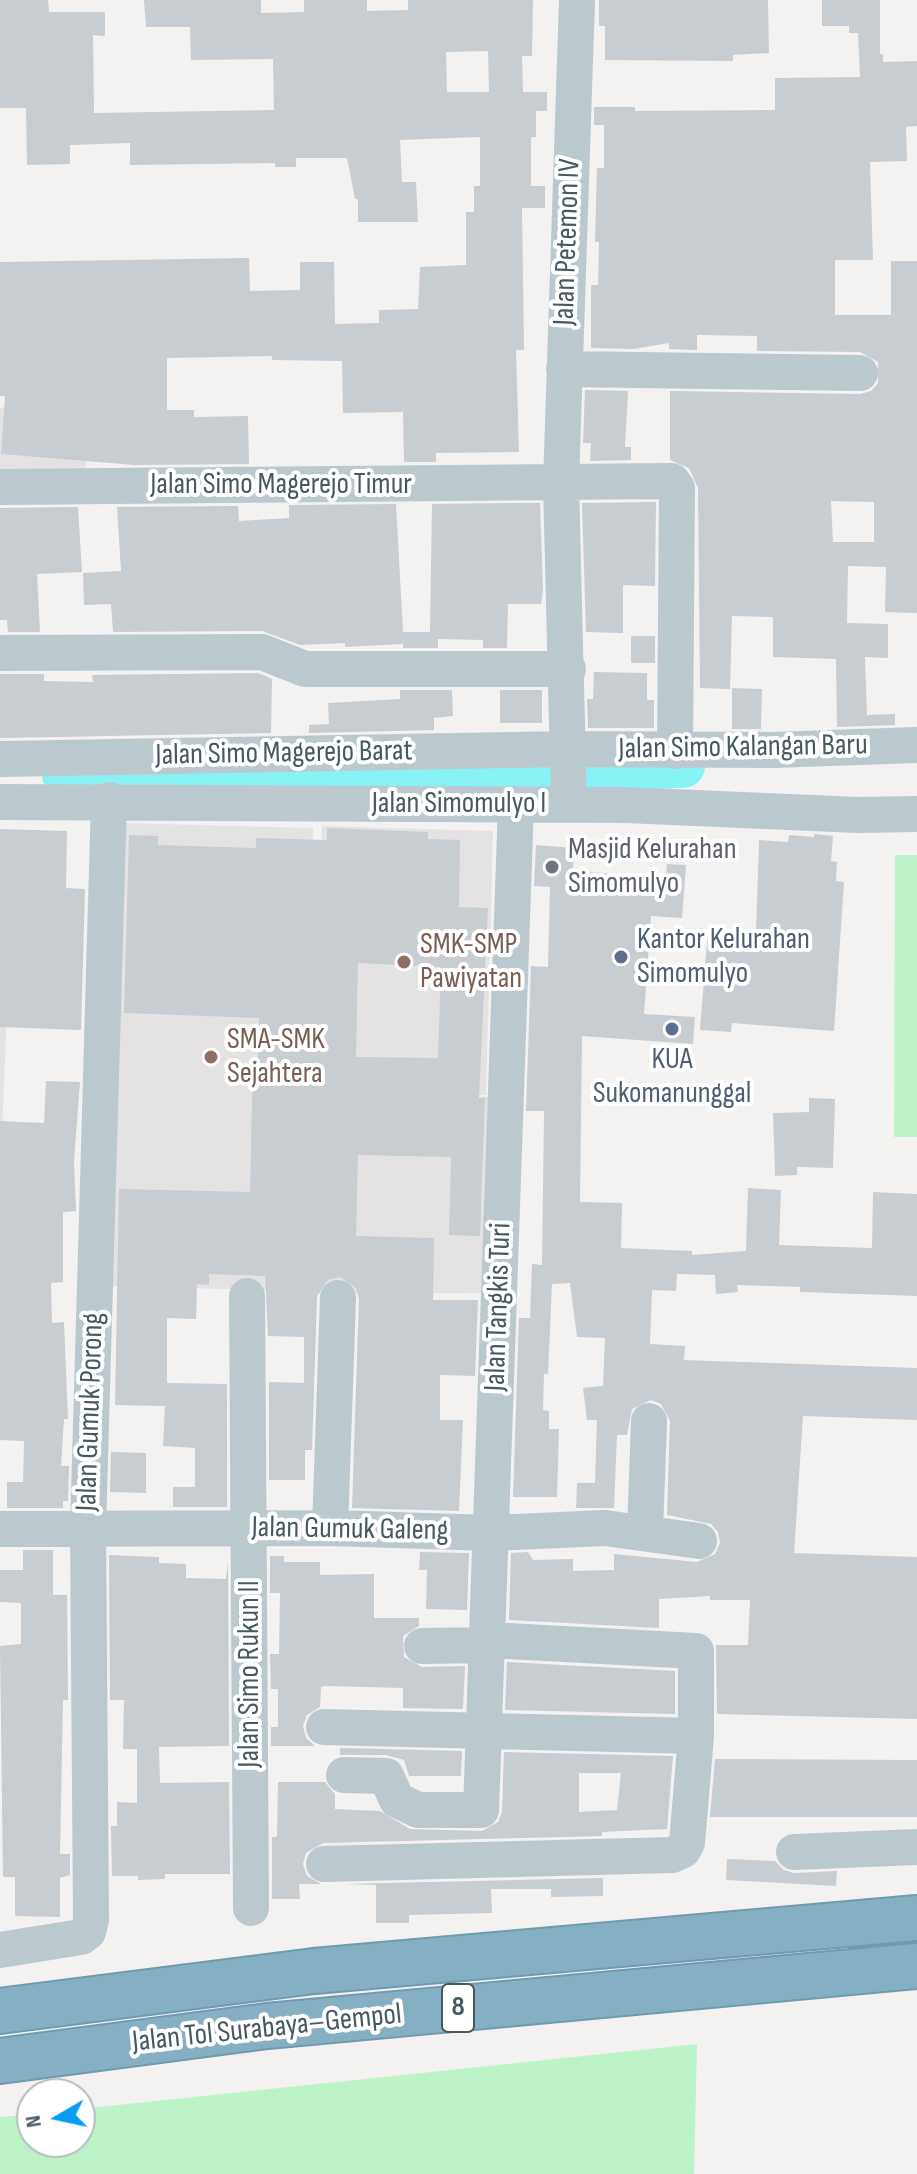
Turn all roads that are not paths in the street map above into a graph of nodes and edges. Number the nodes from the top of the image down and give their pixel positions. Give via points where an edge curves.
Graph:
1 (577, 0) edge
2 (564, 369) junction
3 (860, 373) dead end
4 (561, 483) junction
5 (0, 487) edge
6 (0, 653) edge
7 (568, 669) junction
8 (917, 745) edge
9 (675, 751) junction
10 (0, 759) edge
11 (569, 775) junction
12 (109, 800) junction
13 (0, 802) edge
14 (516, 804) junction
15 (917, 814) edge
16 (247, 1296) dead end
17 (338, 1298) dead end
18 (649, 1421) dead end
19 (88, 1528) junction
20 (330, 1528) junction
21 (0, 1529) edge
22 (249, 1529) junction
23 (645, 1532) junction
24 (492, 1533) junction
25 (699, 1541) dead end
26 (488, 1643) junction
27 (422, 1646) dead end
28 (324, 1727) dead end
29 (484, 1733) junction
30 (696, 1736) junction
31 (344, 1775) dead end
32 (481, 1810) junction
33 (917, 1847) edge
34 (794, 1852) dead end
35 (489, 1862) junction
36 (324, 1864) dead end
37 (251, 1908) dead end
38 (917, 1918) edge
39 (0, 1950) edge
40 (917, 1966) edge
41 (0, 2011) edge
42 (0, 2061) edge

1 - 2 street, Jalan Petemon IV
2 - 3 street
2 - 4 street, Jalan Petemon IV
4 - 5 street, Jalan Simo Magerejo Timur
4 - 7 street, Jalan Petemon IV
4 - 9 street, Jalan Simo Magerejo Timur via 676,484
6 - 7 street via 262,652 305,669
7 - 11 street, Jalan Petemon IV
8 - 9 street, Jalan Simo Kalangan Baru
9 - 11 street, Jalan Simo Kalangan Baru
10 - 11 street, Jalan Simo Magerejo Barat
11 - 14 street, Jalan Simomulyo I
11 - 15 street, Jalan Simomulyo I
12 - 13 street, Jalan Simomulyo I
12 - 14 street, Jalan Simomulyo I
12 - 19 street, Jalan Gumuk Porong
14 - 24 street, Jalan Tangkis Turi
16 - 22 street, Jalan Simo Rukun II
17 - 20 street
18 - 23 street
19 - 21 street, Jalan Gumuk Galeng
19 - 22 street, Jalan Gumuk Galeng
19 - 39 street, Jalan Gumuk Porong via 91,1920 81,1937
20 - 22 street, Jalan Gumuk Galeng
20 - 24 street, Jalan Gumuk Galeng
22 - 37 street, Jalan Simo Rukun II
23 - 24 street, Jalan Gumuk Galeng via 605,1528
23 - 25 street, Jalan Gumuk Galeng
24 - 26 street, Jalan Tangkis Turi
26 - 27 street
26 - 29 street, Jalan Tangkis Turi
26 - 30 street via 696,1651
28 - 29 street
29 - 30 street
29 - 32 street, Jalan Tangkis Turi
30 - 35 street via 683,1850 672,1855
31 - 32 street via 386,1776 397,1800 418,1810
32 - 35 street, Jalan Tangkis Turi via 489,1818
33 - 34 street
35 - 36 street
38 - 41 highway, Jalan Tol Surabaya–Gempol / 8 via 314,1971
40 - 42 highway, Jalan Tol Surabaya–Gempol / 8 via 267,2026

